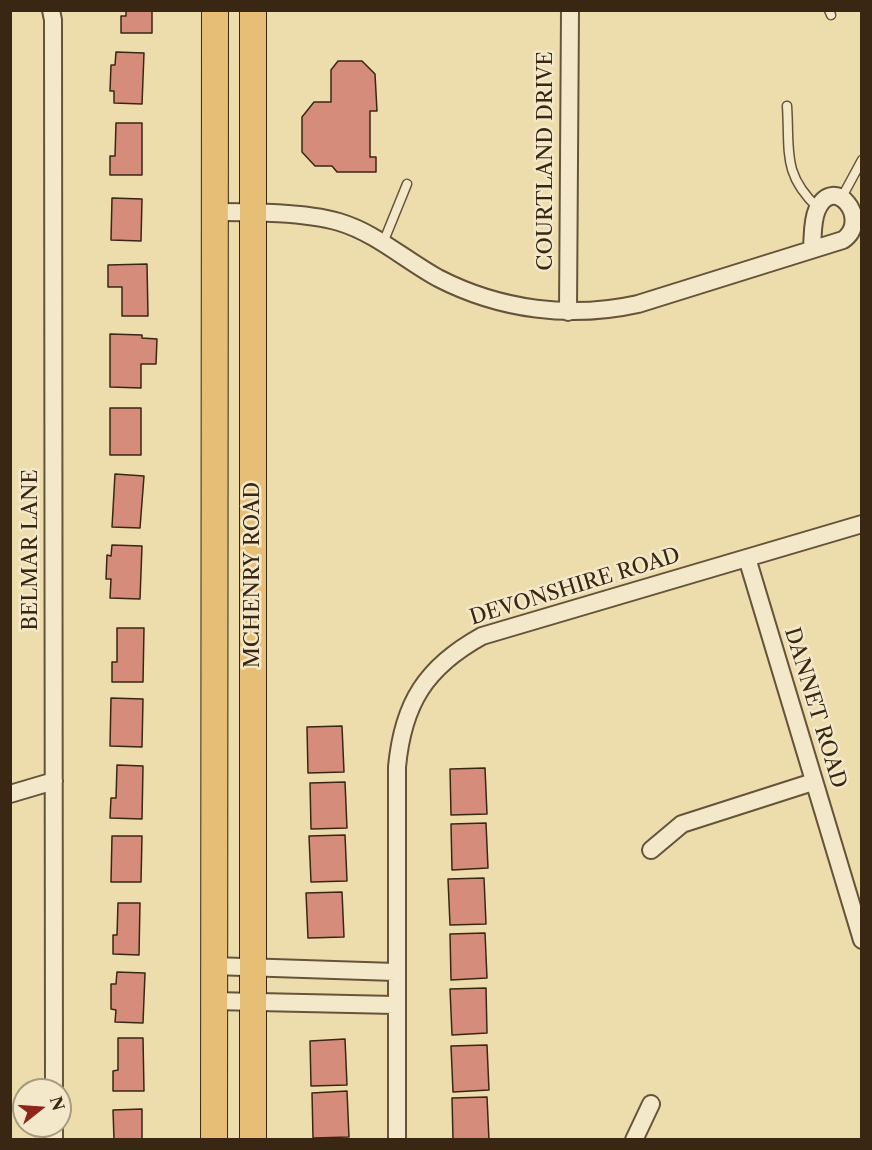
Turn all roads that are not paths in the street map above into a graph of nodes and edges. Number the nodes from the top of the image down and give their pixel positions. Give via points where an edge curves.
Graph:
1 (51, 10) edge
2 (215, 10) edge
3 (254, 10) edge
4 (570, 10) edge
5 (787, 106) dead end
6 (861, 160) edge
7 (407, 184) dead end
8 (842, 197) junction
9 (818, 208) junction
10 (216, 212) junction
11 (254, 212) junction
12 (858, 235) edge
13 (383, 243) junction
14 (812, 248) junction
15 (568, 312) junction
16 (861, 524) edge
17 (747, 558) junction
18 (54, 781) junction
19 (813, 782) junction
20 (10, 794) edge
21 (651, 850) dead end
22 (861, 940) edge
23 (213, 966) junction
24 (251, 967) junction
25 (395, 972) junction
26 (213, 1001) junction
27 (251, 1001) junction
28 (395, 1005) junction
29 (54, 1078) edge
30 (651, 1104) dead end
31 (214, 1140) edge
32 (254, 1140) edge
33 (397, 1140) edge
34 (634, 1140) edge

1 - 18 street, BELMAR LANE
2 - 10 main road, MCHENRY ROAD
3 - 11 main road, MCHENRY ROAD
4 - 15 street, COURTLAND DRIVE
5 - 9 lane via 794,181
6 - 8 lane
7 - 13 lane
8 - 9 street via 828,198
8 - 12 street via 858,210
9 - 14 street
10 - 11 street
10 - 23 main road, MCHENRY ROAD
11 - 13 street via 339,222
11 - 24 main road, MCHENRY ROAD
12 - 14 street
13 - 15 street via 438,278 484,298
14 - 15 street via 638,304
16 - 17 street, DEVONSHIRE ROAD
17 - 19 street, DANNET ROAD
17 - 25 street, DEVONSHIRE ROAD via 482,636 438,665 414,699 399,741
18 - 20 street
18 - 29 street, BELMAR LANE
19 - 21 street via 682,824
19 - 22 street, DANNET ROAD
23 - 24 street
23 - 26 main road, MCHENRY ROAD
24 - 25 street
24 - 27 main road, MCHENRY ROAD
25 - 28 street, DEVONSHIRE ROAD
26 - 27 street
26 - 31 main road, MCHENRY ROAD
27 - 28 street
27 - 32 main road, MCHENRY ROAD
28 - 33 street, DEVONSHIRE ROAD
30 - 34 street

